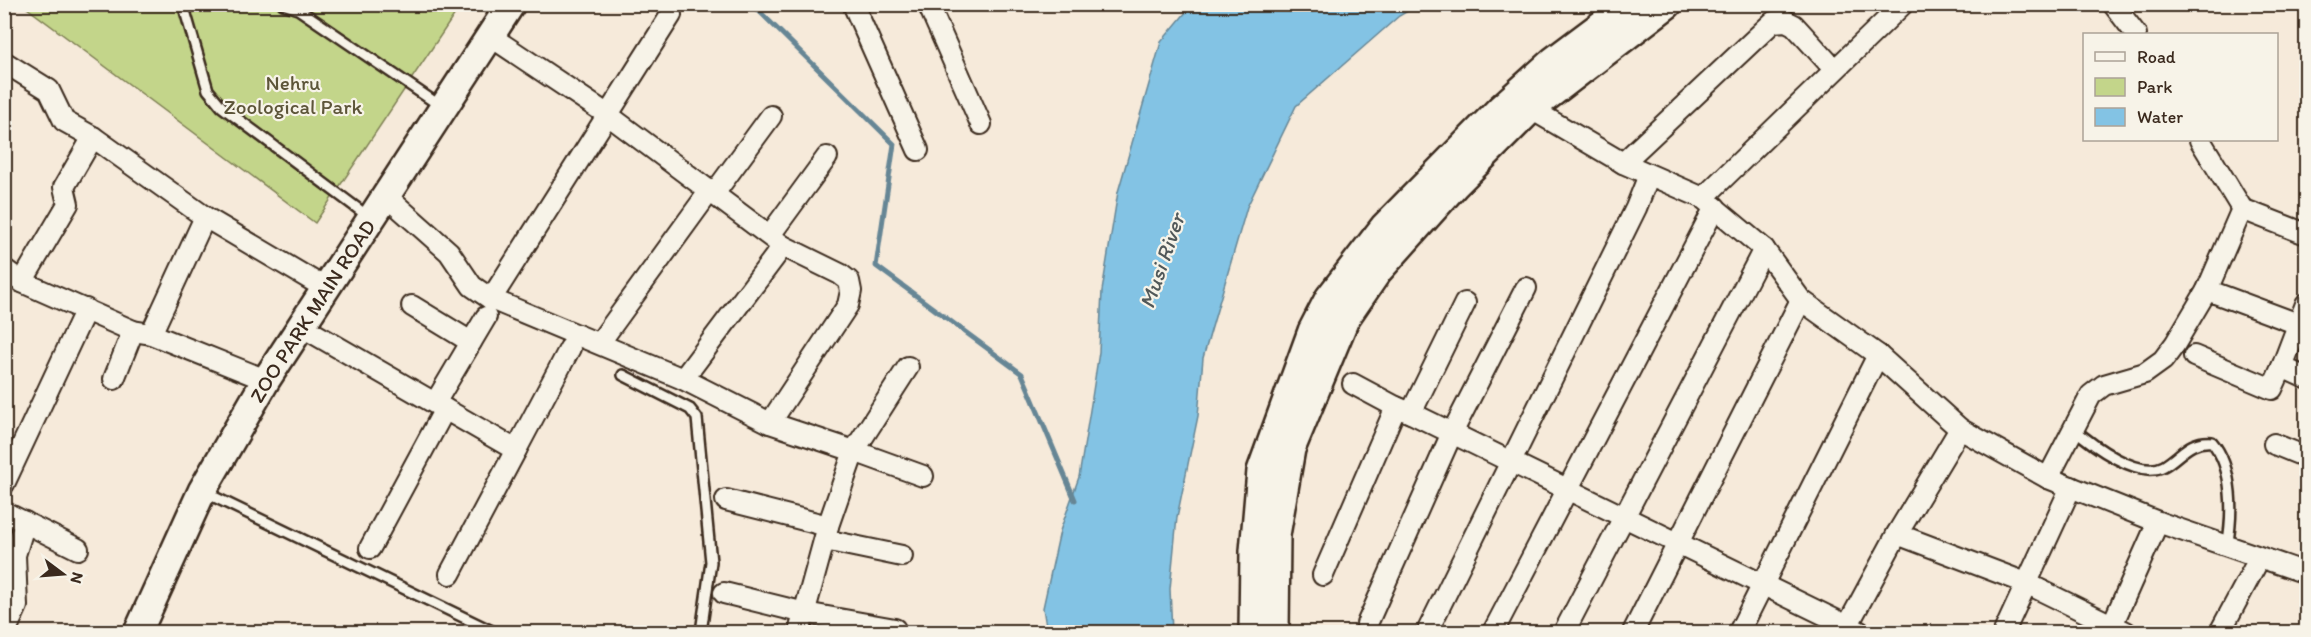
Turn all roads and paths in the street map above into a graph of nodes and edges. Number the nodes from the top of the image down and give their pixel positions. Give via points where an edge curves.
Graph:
1 (183, 4) edge
2 (283, 4) edge
3 (853, 4) edge
4 (928, 4) edge
5 (1629, 4) edge
6 (1668, 4) edge
7 (1903, 4) edge
8 (2113, 4) edge
9 (498, 15) edge
10 (671, 15) dead end
11 (2135, 33) edge
12 (4, 62) edge
13 (1834, 69) junction
14 (443, 108) junction
15 (1531, 109) junction
16 (608, 115) junction
17 (771, 116) dead end
18 (981, 124) dead end
19 (93, 137) junction
20 (2201, 141) edge
21 (918, 150) dead end
22 (827, 157) dead end
23 (1623, 163) junction
24 (1649, 175) junction
25 (711, 194) junction
26 (1709, 202) junction
27 (378, 207) junction
28 (2242, 209) junction
29 (205, 217) junction
30 (2305, 230) edge
31 (777, 241) junction
32 (1764, 249) junction
33 (4, 269) edge
34 (22, 282) junction
35 (325, 288) junction
36 (1526, 288) dead end
37 (2207, 290) junction
38 (1801, 300) junction
39 (1465, 303) dead end
40 (412, 306) dead end
41 (489, 308) junction
42 (86, 309) junction
43 (2304, 311) edge
44 (301, 326) junction
45 (142, 332) junction
46 (471, 342) junction
47 (600, 342) junction
48 (570, 348) dead end
49 (1878, 354) junction
50 (2194, 356) dead end
51 (908, 366) dead end
52 (2282, 368) junction
53 (623, 375) dead end
54 (2307, 378) edge
55 (114, 379) dead end
56 (683, 379) junction
57 (266, 380) junction
58 (1353, 384) dead end
59 (440, 406) junction
60 (1404, 410) junction
61 (770, 423) junction
62 (2073, 428) junction
63 (1960, 429) junction
64 (1452, 433) junction
65 (2274, 444) dead end
66 (516, 450) junction
67 (854, 451) junction
68 (2307, 456) edge
69 (1512, 461) junction
70 (922, 476) dead end
71 (2048, 478) junction
72 (4, 484) edge
73 (2071, 487) junction
74 (1569, 489) junction
75 (202, 491) junction
76 (726, 500) dead end
77 (4, 512) edge
78 (1624, 520) junction
79 (25, 522) junction
80 (2158, 522) junction
81 (827, 533) junction
82 (1897, 534) junction
83 (1678, 545) junction
84 (2227, 547) junction
85 (370, 548) dead end
86 (78, 549) dead end
87 (902, 556) dead end
88 (2259, 559) junction
89 (2307, 573) edge
90 (450, 574) dead end
91 (1323, 575) dead end
92 (2026, 583) junction
93 (1762, 584) junction
94 (724, 593) dead end
95 (805, 613) junction
96 (895, 629) dead end
97 (1371, 630) edge
98 (2116, 630) edge
99 (1850, 631) edge
100 (5, 633) edge
101 (138, 633) edge
102 (494, 633) edge
103 (701, 633) edge
104 (799, 633) edge
105 (1253, 633) edge
106 (1275, 633) edge
107 (1427, 633) edge
108 (1493, 633) edge
109 (1564, 633) edge
110 (1633, 633) edge
111 (1739, 633) edge
112 (2004, 633) edge
113 (2220, 633) edge

1 - 27 lane via 206,82 222,107
2 - 14 lane via 298,9
3 - 21 street
4 - 18 street
5 - 105 street via 1553,61 1501,108 1384,228 1329,298 1312,331 1261,471 1254,550
6 - 15 street
7 - 13 street
8 - 11 street
9 - 14 street, ZOO PARK MAIN ROAD
9 - 16 street
10 - 16 street
12 - 19 street via 49,90 64,121
13 - 23 street via 1794,25 1773,22
13 - 26 street
14 - 27 street, ZOO PARK MAIN ROAD
15 - 23 street
15 - 106 street via 1393,254 1345,319 1291,449 1276,535
16 - 25 street
16 - 41 street
17 - 25 street
19 - 29 street
19 - 34 street via 64,187 68,204
20 - 28 street
22 - 31 street
23 - 24 street
24 - 26 street
24 - 69 street
25 - 31 street
25 - 47 street
26 - 32 street
26 - 74 street
27 - 35 street, ZOO PARK MAIN ROAD
27 - 41 street via 449,252
28 - 30 street
28 - 37 street
29 - 35 street
29 - 45 street
31 - 56 street
31 - 61 street via 840,274 849,281 851,291 848,305
32 - 38 street
32 - 78 street
33 - 34 street
34 - 42 street
35 - 44 street, ZOO PARK MAIN ROAD
36 - 64 street
37 - 43 street
37 - 62 street via 2163,360 2145,373 2097,390
38 - 49 street
38 - 83 street
39 - 60 street
40 - 46 street
41 - 46 street
41 - 47 street
42 - 45 street
42 - 72 street
43 - 52 street
44 - 57 street, ZOO PARK MAIN ROAD
44 - 59 street
45 - 55 street
45 - 57 street
46 - 59 street
47 - 56 street
48 - 66 street
49 - 63 street
49 - 93 street
50 - 52 street via 2272,389
51 - 67 street
52 - 54 street
53 - 103 lane via 690,409 697,418 711,562
56 - 61 street
57 - 75 street, ZOO PARK MAIN ROAD
58 - 60 street
59 - 66 street
59 - 85 street
60 - 64 street
60 - 91 street
61 - 67 street
62 - 71 street
62 - 84 lane via 2094,447 2145,471 2163,467 2199,441 2212,442 2220,451 2228,486 2232,519
63 - 71 street
63 - 82 street
64 - 69 street
64 - 97 street
65 - 68 street
66 - 90 street
67 - 70 street
67 - 81 street
69 - 74 street
69 - 107 street
71 - 73 street
73 - 80 street
73 - 92 street
74 - 78 street
74 - 108 street
75 - 101 street, ZOO PARK MAIN ROAD
75 - 102 lane
76 - 81 street
77 - 79 street
78 - 83 street
78 - 109 street
79 - 86 street
79 - 100 street via 15,555 17,606
80 - 84 street
80 - 98 street
81 - 87 street
81 - 95 street
82 - 92 street
82 - 99 street
83 - 93 street
83 - 110 street
84 - 88 street
88 - 89 street
88 - 113 street
92 - 98 street
92 - 112 street
93 - 99 street
93 - 111 street
94 - 95 street
95 - 96 street
95 - 104 street

